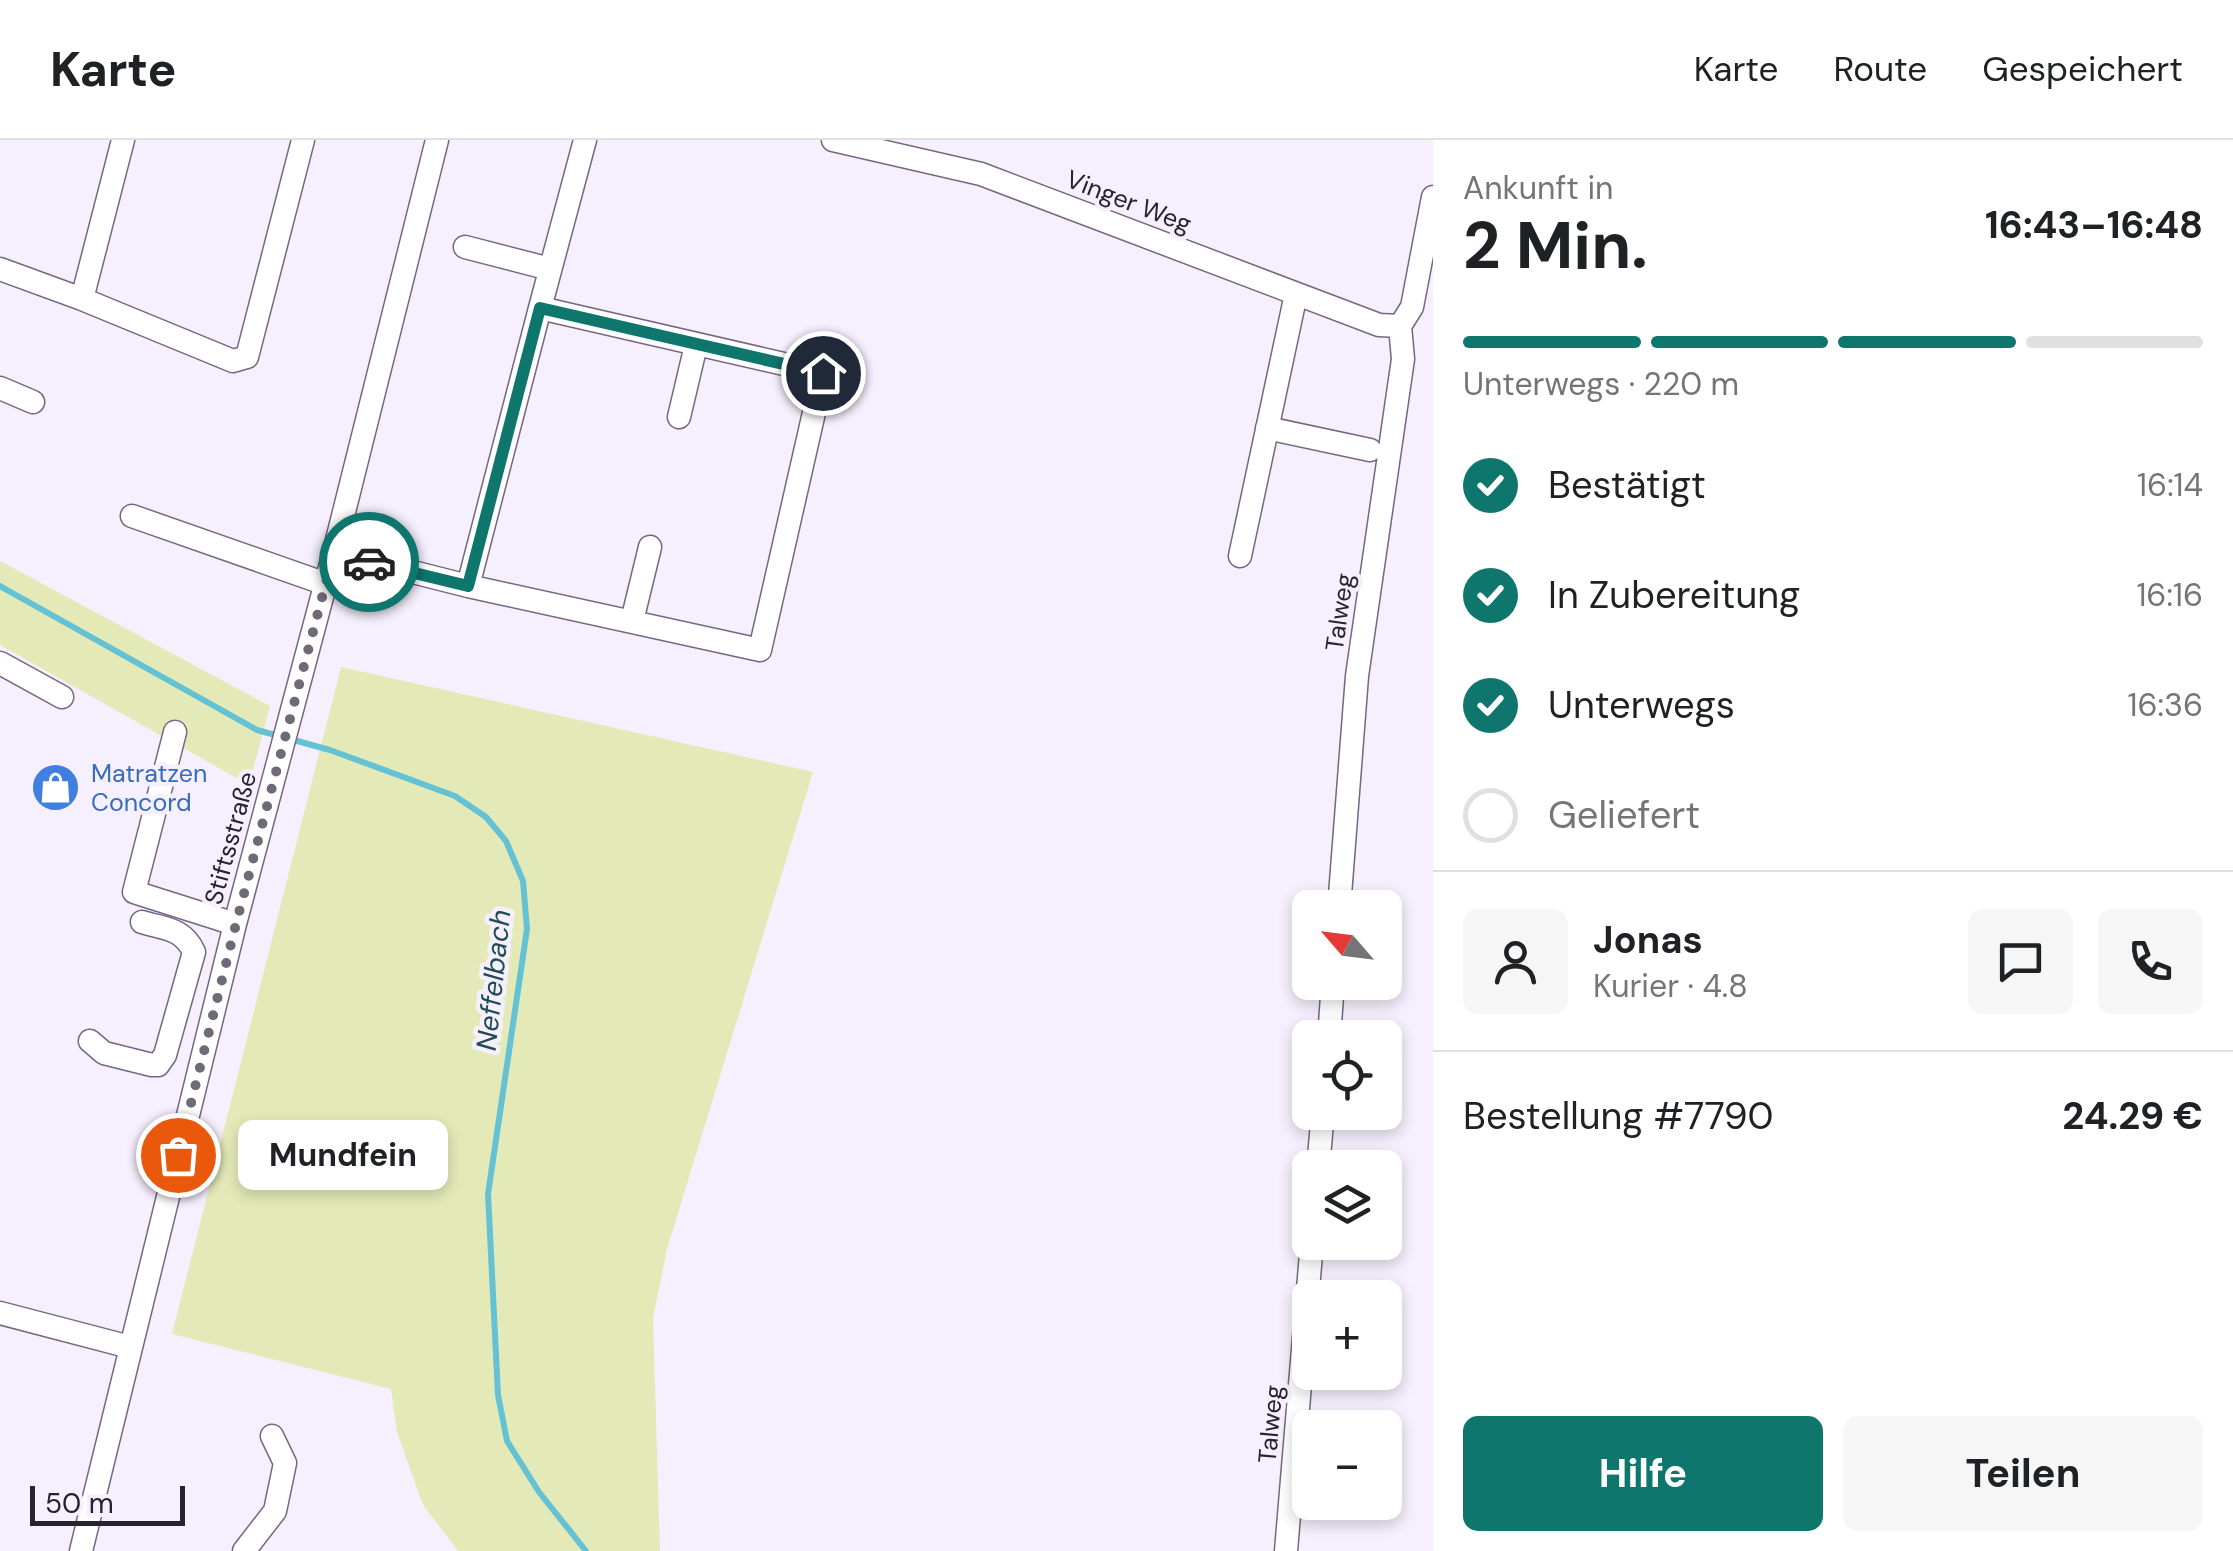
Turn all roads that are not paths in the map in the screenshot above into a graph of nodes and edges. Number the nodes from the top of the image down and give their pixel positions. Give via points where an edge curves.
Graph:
1 (123, 140) edge
2 (302, 140) edge
3 (437, 140) edge
4 (585, 140) edge
5 (846, 142) edge
6 (1433, 197) edge
7 (465, 247) dead end
8 (0, 269) edge
9 (550, 269) junction
10 (1296, 294) junction
11 (82, 299) junction
12 (540, 308) junction
13 (1400, 326) junction
14 (696, 345) junction
15 (0, 388) edge
16 (33, 402) dead end
17 (679, 417) dead end
18 (1267, 428) junction
19 (1370, 450) dead end
20 (132, 516) dead end
21 (650, 547) dead end
22 (334, 552) junction
23 (1240, 556) dead end
24 (326, 584) junction
25 (468, 586) junction
26 (632, 621) junction
27 (0, 663) edge
28 (62, 697) dead end
29 (176, 732) dead end
30 (1340, 890) edge
31 (142, 922) dead end
32 (236, 924) junction
33 (90, 1042) dead end
34 (1310, 1260) edge
35 (0, 1313) edge
36 (130, 1347) junction
37 (272, 1436) dead end
38 (81, 1551) edge
39 (244, 1551) edge
40 (1286, 1551) edge

1 - 11 street
2 - 11 street via 247,357 233,361
3 - 22 street, Stiftsstraße
4 - 9 street
5 - 10 street, Vinger Weg via 982,174
6 - 13 street via 1412,307
7 - 9 street
8 - 11 street
9 - 12 street
10 - 13 street, Vinger Weg via 1379,326
10 - 18 street
12 - 14 street
12 - 25 street
13 - 30 street, Talweg via 1403,359 1358,676
14 - 17 street
14 - 26 street via 823,373 760,650
15 - 16 street
18 - 19 street
18 - 23 street
20 - 24 street
21 - 26 street
22 - 24 street, Stiftsstraße
22 - 25 street
24 - 32 street, Stiftsstraße
25 - 26 street
27 - 28 street
29 - 32 street via 134,892
31 - 33 street via 177,932 194,952 165,1055 152,1065 104,1053
32 - 36 street, Stiftsstraße
34 - 40 street, Talweg
35 - 36 street
36 - 38 street, Stiftsstraße
37 - 39 street via 284,1464 276,1511

